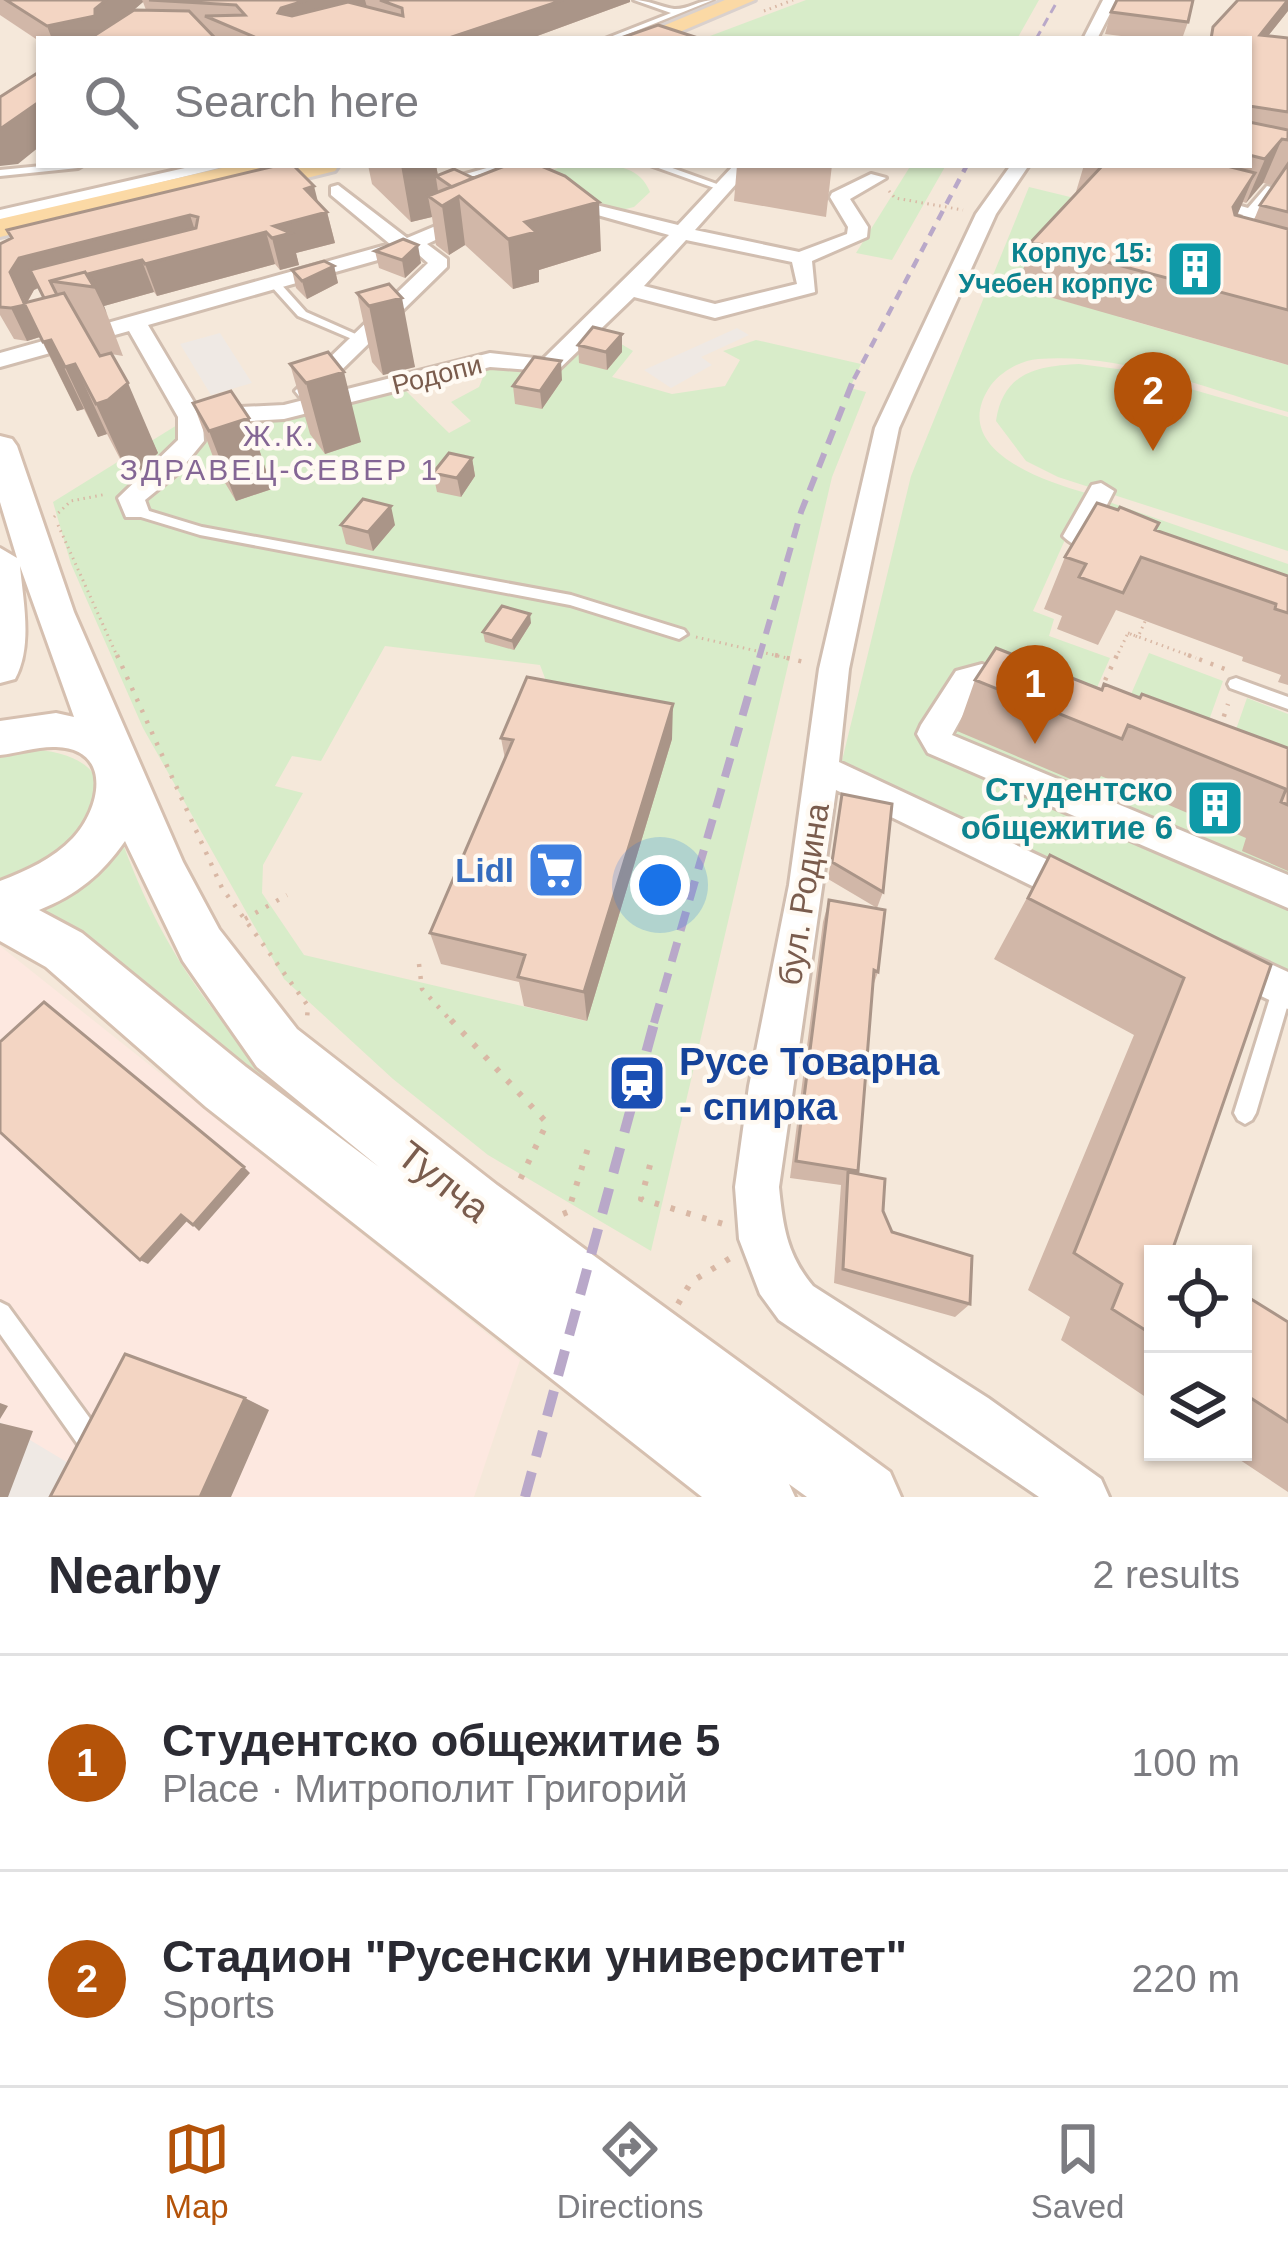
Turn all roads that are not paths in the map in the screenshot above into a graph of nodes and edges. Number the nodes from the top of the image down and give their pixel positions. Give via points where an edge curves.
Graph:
1 (637, 0) edge
2 (710, 0) edge
3 (744, 0) edge
4 (763, 0) edge
5 (1110, 0) edge
6 (678, 12) junction
7 (617, 36) edge
8 (651, 36) edge
9 (674, 36) edge
10 (1092, 36) edge
11 (49, 168) edge
12 (209, 168) edge
13 (257, 168) edge
14 (496, 168) edge
15 (664, 168) edge
16 (741, 168) edge
17 (856, 168) edge
18 (1018, 168) edge
19 (0, 173) edge
20 (332, 178) edge
21 (437, 184) edge
22 (723, 188) junction
23 (537, 193) edge
24 (1288, 195) edge
25 (1186, 196) edge
26 (501, 204) edge
27 (1251, 213) junction
28 (0, 216) edge
29 (0, 228) edge
30 (683, 232) junction
31 (1234, 239) edge
32 (0, 244) edge
33 (405, 246) junction
34 (801, 258) junction
35 (275, 284) junction
36 (630, 289) junction
37 (135, 322) junction
38 (363, 340) junction
39 (0, 360) edge
40 (284, 412) junction
41 (190, 417) junction
42 (0, 446) edge
43 (1101, 491) dead end
44 (134, 504) joint
45 (1137, 557) edge
46 (0, 561) edge
47 (679, 634) road end
48 (0, 668) edge
49 (1236, 684) road end
50 (1045, 700) edge
51 (1288, 703) edge
52 (0, 738) edge
53 (116, 764) junction
54 (823, 770) junction
55 (1288, 892) edge
56 (0, 903) edge
57 (1116, 909) edge
58 (0, 915) edge
59 (1200, 949) edge
60 (1286, 989) edge
61 (1245, 1112) dead end
62 (0, 1314) edge
63 (86, 1460) edge
64 (759, 1497) edge
65 (866, 1497) edge
66 (1083, 1497) edge

1 - 6 lane
2 - 6 lane
3 - 8 main road
4 - 9 main road
5 - 10 street
6 - 7 lane
11 - 19 lane
12 - 28 street
13 - 29 main road
14 - 21 lane
15 - 22 lane
16 - 22 street, Родопи
17 - 34 street via 877,178 839,197 857,236
18 - 54 street, бул. Родина via 986,214 887,428 834,669
20 - 32 main road
20 - 33 street
22 - 30 street, Родопи
23 - 30 street
24 - 27 street via 1268,190
25 - 27 street
26 - 33 street via 455,215
27 - 31 street
30 - 34 street
30 - 36 street, Родопи
33 - 35 street
33 - 38 street via 440,262
34 - 36 street via 808,288 722,311
35 - 37 street
35 - 38 lane via 302,314
36 - 40 street, Родопи via 548,367 490,360
37 - 39 street via 50,333
37 - 41 street
38 - 40 street
40 - 41 street, Родопи
41 - 44 street via 190,441
42 - 53 main road, Тулча via 38,516 54,612
43 - 45 street via 1077,536
44 - 47 lane via 200,531 572,600
46 - 48 main road
49 - 51 lane
50 - 55 street via 982,675 967,679 933,734 940,744
52 - 53 main road via 75,732
53 - 56 main road via 117,818 102,842 51,884
53 - 65 main road, Тулча via 201,945 277,1048
54 - 57 street
54 - 66 street, бул. Родина via 770,1086 758,1187 762,1239 796,1303
58 - 64 main road, Тулча via 64,950 226,1087
59 - 60 street
60 - 61 lane
62 - 63 lane via 94,1442

